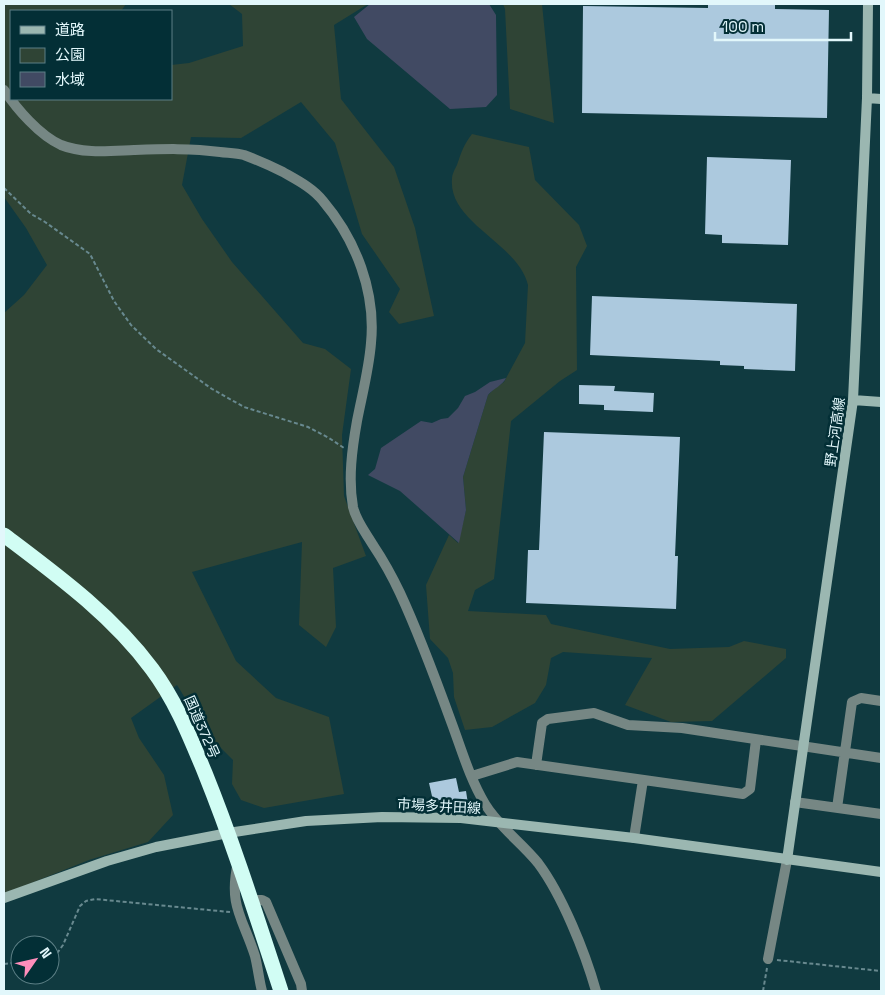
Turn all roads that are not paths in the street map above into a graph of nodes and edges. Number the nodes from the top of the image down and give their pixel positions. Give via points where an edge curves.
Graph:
1 (868, 4) edge
2 (867, 98) junction
3 (881, 98) edge
4 (11, 100) edge
5 (854, 400) junction
6 (881, 402) edge
7 (4, 535) edge
8 (881, 700) edge
9 (756, 740) junction
10 (804, 747) junction
11 (845, 753) junction
12 (881, 758) edge
13 (536, 765) junction
14 (472, 776) junction
15 (643, 780) junction
16 (795, 802) junction
17 (837, 808) junction
18 (881, 814) edge
19 (498, 823) junction
20 (228, 833) junction
21 (634, 838) junction
22 (786, 860) junction
23 (238, 862) junction
24 (881, 872) edge
25 (4, 898) edge
26 (251, 900) junction
27 (768, 959) road end
28 (262, 991) edge
29 (281, 991) edge
30 (302, 991) edge
31 (596, 991) edge

1 - 2 main road, 野上河高線
2 - 3 main road
2 - 5 main road, 野上河高線
4 - 14 street via 30,122 53,141 80,150 198,149 242,154 312,190 351,242 368,287 372,308 371,342 352,454 353,508 358,522 399,589
5 - 6 main road
5 - 10 main road, 野上河高線
7 - 20 highway, 国道372号 via 72,587 134,646 153,670 188,732
8 - 11 street via 860,698 852,702
9 - 10 street
9 - 13 street via 682,728 628,725 594,713 548,719 542,723
9 - 15 street via 750,788 743,794
10 - 11 street
10 - 16 main road, 野上河高線
11 - 12 street
11 - 17 street
13 - 14 street via 517,762
13 - 15 street
14 - 19 street
15 - 21 street
16 - 17 street
16 - 22 main road, 野上河高線
17 - 18 street
19 - 20 main road, 市場多井田線 via 461,818 363,818 306,821
19 - 21 main road, 市場多井田線
19 - 31 street via 538,863 554,888
20 - 23 highway, 国道372号
20 - 25 main road, 市場多井田線 via 156,847 107,861
21 - 22 main road, 市場多井田線
22 - 24 main road, 市場多井田線
22 - 27 street
23 - 26 highway, 国道372号
23 - 28 street via 234,883 238,913 255,956
26 - 29 highway, 国道372号
26 - 30 street via 266,902 302,984

